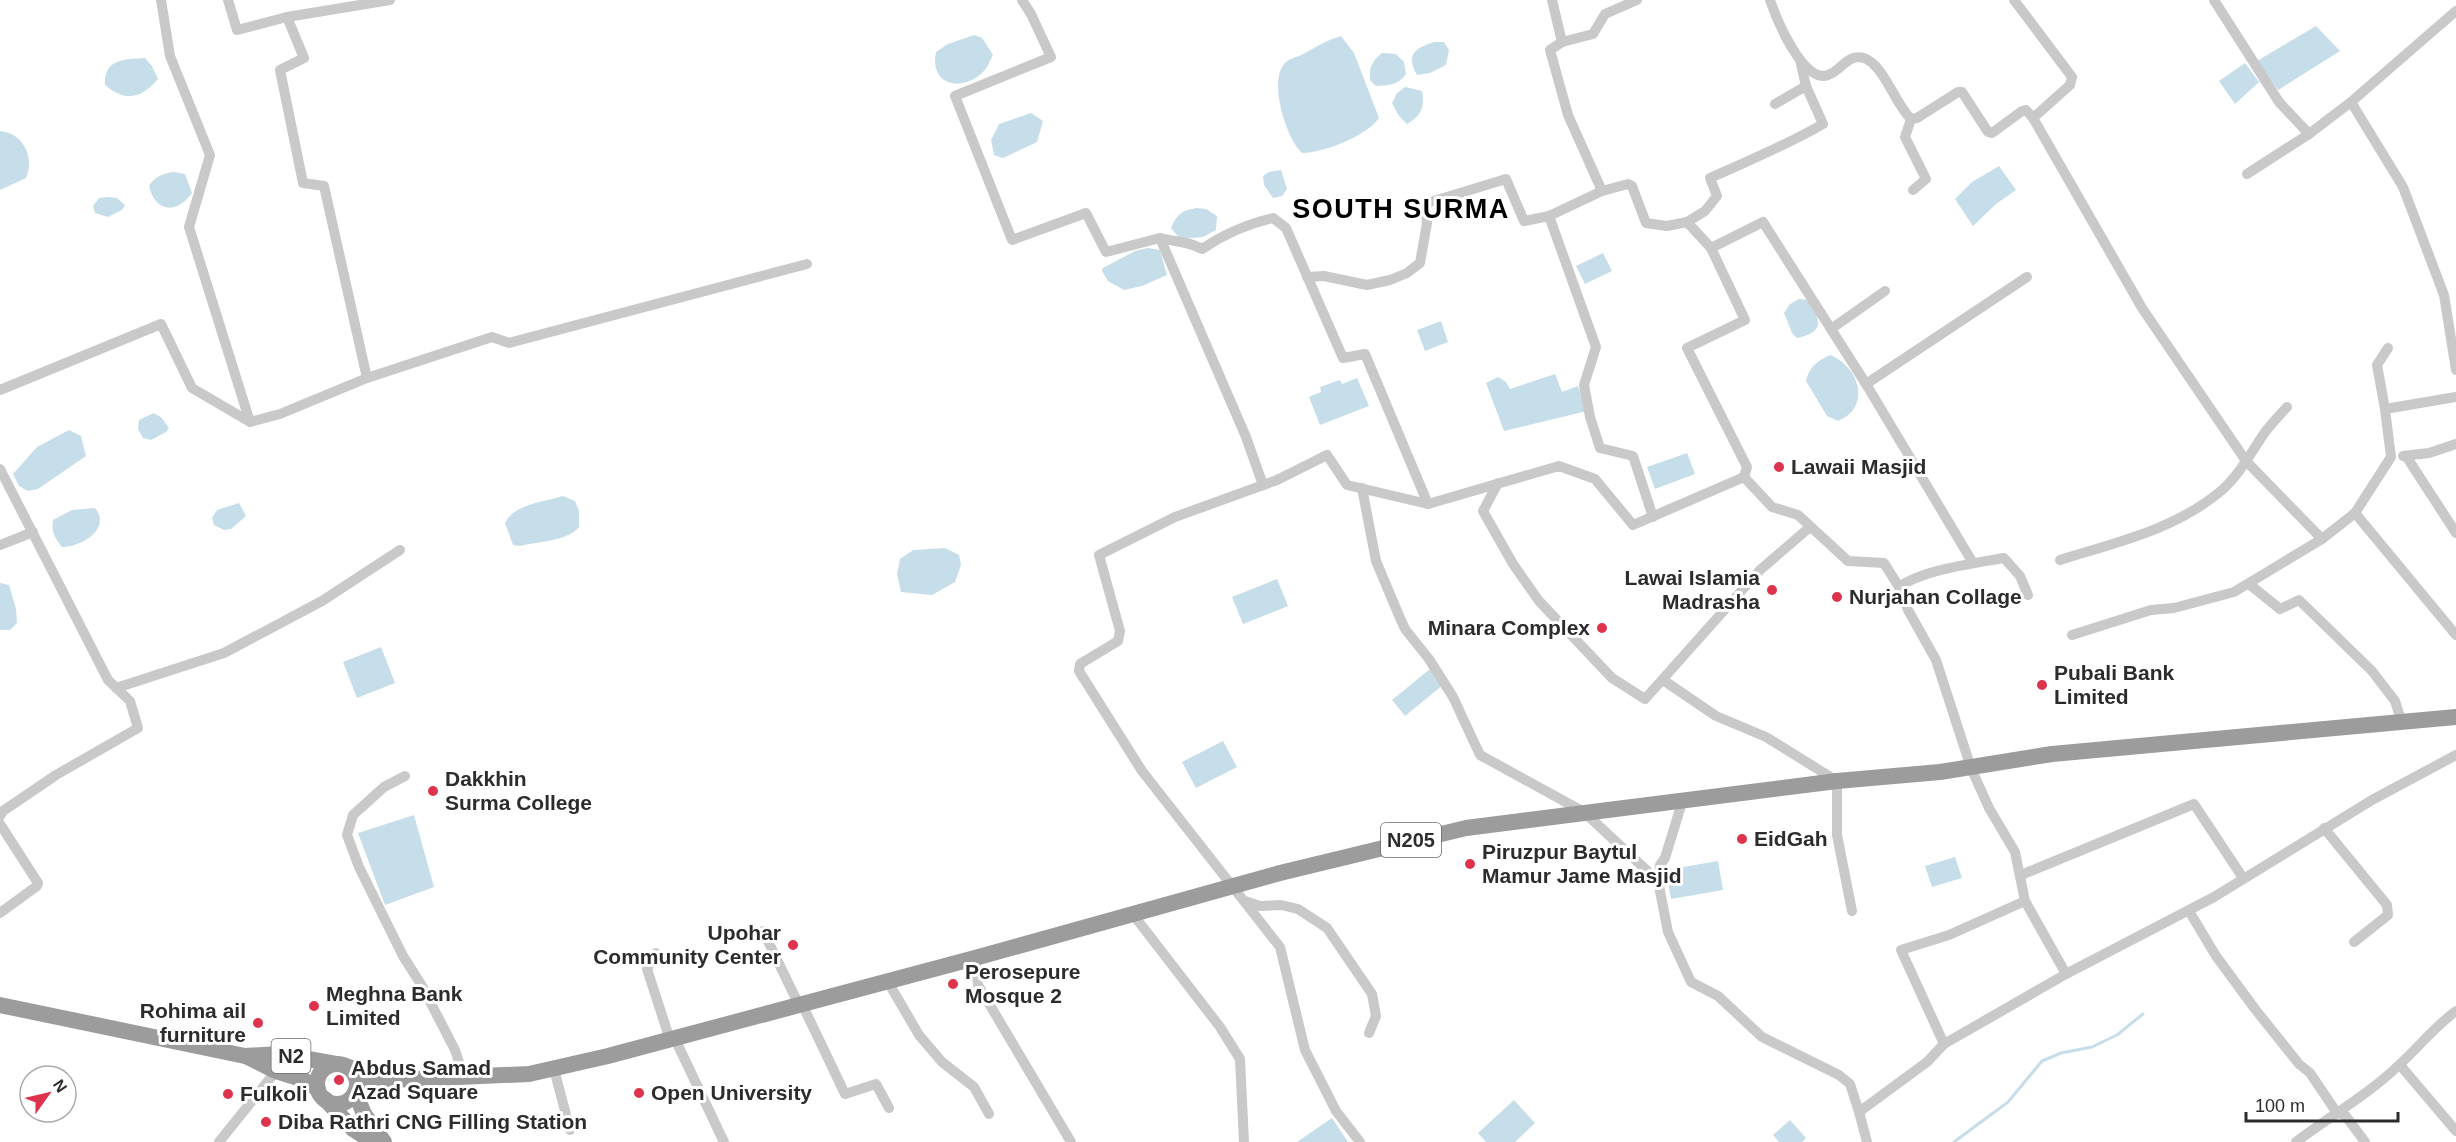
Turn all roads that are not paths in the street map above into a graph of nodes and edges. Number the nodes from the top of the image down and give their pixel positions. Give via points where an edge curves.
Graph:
1 (161, 0) edge
2 (228, 0) edge
3 (390, 0) edge
4 (1022, 0) edge
5 (1552, 0) edge
6 (1637, 0) edge
7 (1770, 0) edge
8 (2014, 0) edge
9 (2214, 0) edge
10 (2454, 16) edge
11 (287, 17) junction
12 (1562, 42) junction
13 (1800, 60) junction
14 (1806, 86) junction
15 (2350, 102) junction
16 (1774, 105) dead end
17 (2033, 118) junction
18 (1911, 119) junction
19 (2309, 134) junction
20 (2247, 174) dead end
21 (1913, 190) dead end
22 (1602, 191) junction
23 (1549, 216) junction
24 (1687, 222) junction
25 (1160, 238) junction
26 (1711, 248) junction
27 (807, 264) dead end
28 (1307, 277) junction
29 (2027, 277) dead end
30 (1885, 291) dead end
31 (1831, 329) junction
32 (2388, 348) dead end
33 (2456, 370) edge
34 (367, 378) junction
35 (1866, 384) junction
36 (0, 390) edge
37 (2456, 397) edge
38 (2287, 407) dead end
39 (2385, 409) junction
40 (250, 422) junction
41 (2456, 444) edge
42 (2406, 456) junction
43 (2391, 457) junction
44 (2246, 461) junction
45 (0, 469) edge
46 (1744, 477) junction
47 (1498, 483) junction
48 (1263, 485) junction
49 (1362, 488) junction
50 (1428, 504) junction
51 (2355, 513) junction
52 (1653, 517) junction
53 (1810, 527) junction
54 (33, 532) junction
55 (2456, 532) edge
56 (2322, 539) junction
57 (0, 545) edge
58 (400, 550) dead end
59 (2060, 561) dead end
60 (1973, 563) junction
61 (2249, 584) junction
62 (1899, 587) junction
63 (2028, 595) dead end
64 (2073, 635) dead end
65 (2456, 635) edge
66 (1663, 681) junction
67 (116, 688) junction
68 (2456, 717) edge
69 (2402, 723) junction
70 (2456, 755) edge
71 (1971, 768) junction
72 (405, 776) dead end
73 (1837, 781) junction
74 (1683, 799) junction
75 (1584, 812) junction
76 (0, 816) edge
77 (0, 824) edge
78 (2324, 828) junction
79 (2021, 875) junction
80 (2243, 878) junction
81 (1658, 881) junction
82 (1232, 886) junction
83 (1244, 901) junction
84 (2025, 901) junction
85 (1852, 911) dead end
86 (2189, 911) junction
87 (0, 913) edge
88 (1132, 913) junction
89 (763, 931) dead end
90 (2354, 942) dead end
91 (656, 953) dead end
92 (975, 958) junction
93 (2066, 974) junction
94 (888, 982) junction
95 (0, 1005) edge
96 (800, 1005) junction
97 (2456, 1011) edge
98 (1369, 1033) dead end
99 (673, 1039) junction
100 (1944, 1044) junction
101 (245, 1056) junction
102 (2400, 1065) junction
103 (342, 1066) junction
104 (554, 1069) junction
105 (276, 1071) junction
106 (464, 1077) junction
107 (390, 1080) junction
108 (321, 1094) junction
109 (357, 1097) junction
110 (889, 1108) dead end
111 (1859, 1112) junction
112 (2337, 1113) junction
113 (989, 1114) dead end
114 (570, 1130) dead end
115 (2456, 1131) edge
116 (219, 1142) edge
117 (373, 1142) edge
118 (384, 1142) edge
119 (724, 1142) edge
120 (1071, 1142) edge
121 (1244, 1142) edge
122 (1360, 1142) edge
123 (1867, 1142) edge
124 (2296, 1142) edge
125 (2365, 1142) edge

1 - 40 street via 170,56 210,155 189,227
2 - 11 street via 237,30
3 - 11 street
4 - 25 street via 1051,57 955,96 1012,240 1086,213 1106,252
5 - 12 street
6 - 12 street via 1605,14 1593,34
7 - 13 street via 1777,21
8 - 17 street via 2072,77 2070,85
9 - 19 street via 2279,102
10 - 15 street
11 - 34 street via 304,58 280,70 303,183 324,186
12 - 22 street via 1550,50 1568,115
13 - 14 street
13 - 18 street via 1817,75 1828,76 1851,59 1862,57 1874,64
14 - 16 street
14 - 24 street via 1823,124 1710,178 1717,196 1705,211
15 - 19 street
15 - 33 street via 2403,187 2444,295
17 - 18 street via 2022,111 1989,132 1962,92 1958,92
17 - 44 street via 2142,308
18 - 21 street via 1905,137 1926,179
19 - 20 street
22 - 23 street
22 - 24 street via 1631,184 1646,223 1667,226
23 - 28 street via 1524,220 1506,179 1424,204 1428,223 1420,263 1407,273 1367,285 1324,276
23 - 52 street via 1596,347 1584,385 1600,448 1633,456
24 - 26 street
25 - 28 street via 1191,242 1202,249 1221,235 1273,218 1286,228
25 - 48 street
26 - 31 street via 1763,222
26 - 46 street via 1744,320 1687,348 1747,467
27 - 34 street via 509,343 492,337
28 - 50 street via 1343,358 1365,354
29 - 35 street
30 - 31 street
31 - 35 street
32 - 39 street via 2377,365
34 - 40 street via 280,414
35 - 60 street
36 - 40 street via 161,324 192,388
37 - 39 street
38 - 44 street
39 - 43 street
41 - 42 street
42 - 43 street
42 - 55 street
43 - 51 street
44 - 56 street
44 - 59 street via 2223,489 2168,526
45 - 54 street
46 - 52 street
46 - 53 street via 1772,507 1798,515
47 - 50 street
47 - 52 street via 1559,466 1595,479 1633,525
47 - 66 street via 1483,512 1539,601 1612,678 1645,699
48 - 49 street via 1327,455 1347,485
48 - 82 street via 1175,517 1099,555 1120,631 1118,641 1080,664 1079,671 1142,771
49 - 50 street
49 - 75 street via 1376,561 1400,618 1453,697 1480,755
51 - 56 street
51 - 65 street
53 - 62 street via 1848,561 1884,563
53 - 66 street via 1760,570
54 - 57 street
54 - 67 street via 108,680
56 - 61 street
58 - 67 street via 322,601 224,653
60 - 62 street via 1909,580
60 - 63 street via 2004,558 2020,576
61 - 64 street via 2234,592 2151,610
61 - 69 street via 2280,609 2299,600 2372,671 2395,700
62 - 71 street via 1936,660
66 - 73 street via 1716,716 1766,737
67 - 76 street via 130,701 138,728 56,775
68 - 69 highway, N205
69 - 71 highway, N205 via 2052,754
70 - 78 street
71 - 73 highway, N205
71 - 79 street via 2015,852
72 - 106 street via 384,787 353,815 347,835 403,956 455,1050
73 - 74 highway, N205
73 - 85 street via 1837,835
74 - 75 highway, N205
74 - 81 street
75 - 81 street
75 - 82 highway, N205 via 1466,828
77 - 87 street via 38,883
78 - 80 street
78 - 90 street via 2387,905 2388,915
79 - 80 street via 2194,804
79 - 84 street
80 - 86 street
81 - 111 street via 1668,932 1691,982 1718,996 1762,1037 1839,1075 1850,1084
82 - 83 street
82 - 88 highway, N205
83 - 98 street via 1298,909 1327,928 1372,994 1376,1016
83 - 122 street via 1280,947 1305,1050 1336,1111
84 - 93 street
84 - 100 street via 1949,935 1901,950
86 - 93 street
86 - 112 street via 2242,992 2310,1073
88 - 92 highway, N205
88 - 121 street via 1240,1059
89 - 96 street
91 - 99 street via 647,969
92 - 94 highway, N205
92 - 120 street via 978,985
93 - 100 street
94 - 96 highway, N205
94 - 113 street via 919,1035 942,1062 974,1088
95 - 101 highway, N2
96 - 99 highway, N205
96 - 110 street via 844,1094 876,1084
97 - 102 street via 2436,1025
99 - 104 highway, N205
99 - 119 street
100 - 111 street via 1927,1062
101 - 103 highway, N2 via 280,1054
101 - 105 highway, N2
102 - 112 street
102 - 115 street
103 - 107 highway, N205
103 - 108 highway via 325,1068 320,1073
103 - 109 highway via 356,1077
104 - 106 highway, N205
104 - 114 street
105 - 108 highway, N2 via 302,1079
105 - 116 street
106 - 107 highway, N205
107 - 109 highway, N205
108 - 109 highway via 336,1104
108 - 117 highway, N2 via 353,1129
109 - 118 highway
111 - 123 street
112 - 124 street
112 - 125 street via 2345,1115

